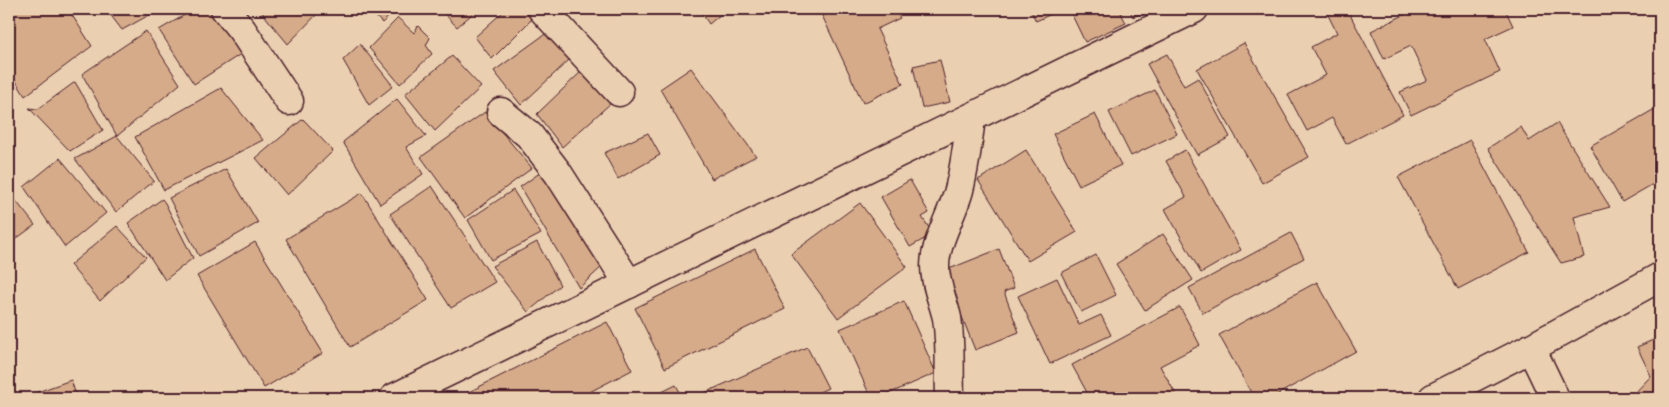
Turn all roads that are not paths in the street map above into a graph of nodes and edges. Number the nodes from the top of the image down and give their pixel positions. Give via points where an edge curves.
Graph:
1 (225, 9) edge
2 (542, 9) edge
3 (1181, 12) edge
4 (619, 92) dead end
5 (289, 101) dead end
6 (501, 112) dead end
7 (971, 118) junction
8 (1660, 276) edge
9 (629, 284) junction
10 (1531, 348) junction
11 (394, 398) edge
12 (950, 398) edge
13 (1433, 398) edge
14 (1555, 398) edge

1 - 5 street
2 - 4 street
3 - 7 street
6 - 9 street via 529,135 558,173
7 - 9 street
7 - 12 street via 960,188 937,249 935,265 949,333
8 - 10 street
9 - 11 street
10 - 13 street
10 - 14 street

